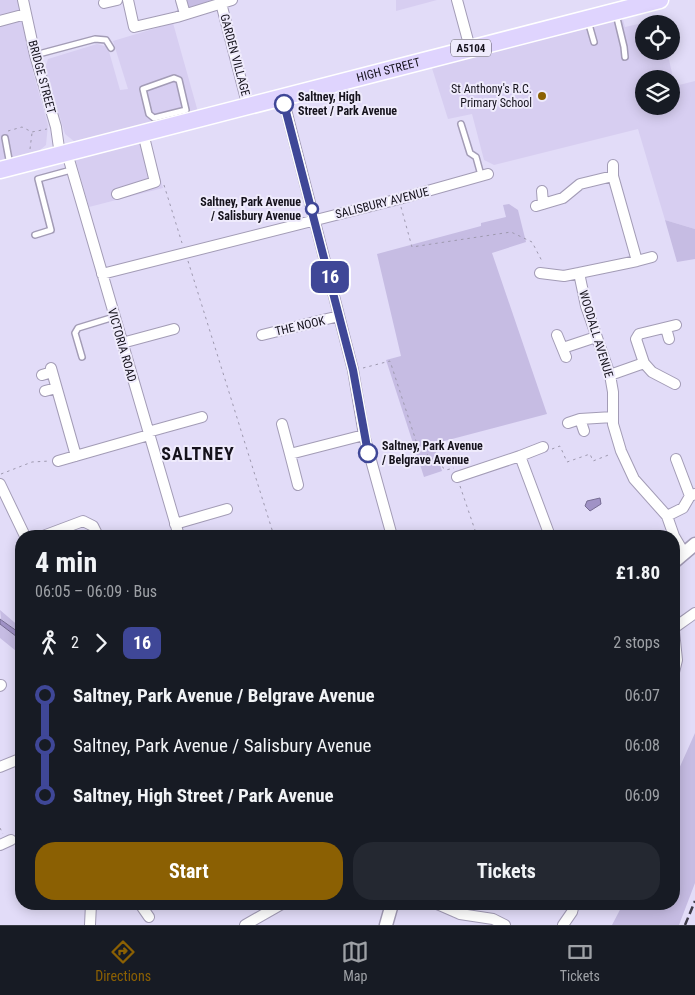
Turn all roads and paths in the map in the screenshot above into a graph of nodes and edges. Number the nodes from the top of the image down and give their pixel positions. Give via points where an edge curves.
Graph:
1 (23, 0) edge
2 (117, 0) edge
3 (128, 0) edge
4 (181, 0) edge
5 (232, 0) edge
6 (457, 0) edge
7 (660, 0) edge
8 (104, 3) dead end
9 (221, 3) junction
10 (615, 11) junction
11 (26, 14) junction
12 (185, 14) junction
13 (588, 18) junction
14 (0, 21) edge
15 (594, 42) dead end
16 (111, 48) dead end
17 (470, 48) junction
18 (35, 55) junction
19 (625, 57) dead end
20 (282, 98) junction
21 (248, 107) junction
22 (170, 120) junction
23 (461, 124) dead end
24 (56, 127) junction
25 (8, 131) dead end
26 (32, 132) junction
27 (143, 133) junction
28 (4, 138) dead end
29 (64, 154) junction
30 (33, 162) junction
31 (5, 169) edge
32 (72, 170) junction
33 (484, 175) joint
34 (163, 182) dead end
35 (542, 191) dead end
36 (116, 194) dead end
37 (399, 199) junction
38 (315, 219) junction
39 (35, 236) dead end
40 (186, 253) junction
41 (652, 257) dead end
42 (637, 261) junction
43 (579, 273) junction
44 (102, 274) junction
45 (543, 274) joint
46 (339, 316) junction
47 (114, 317) junction
48 (174, 328) dead end
49 (262, 335) dead end
50 (557, 335) dead end
51 (596, 337) junction
52 (669, 339) dead end
53 (122, 343) junction
54 (82, 357) dead end
55 (644, 363) junction
56 (353, 370) junction
57 (48, 372) dead end
58 (610, 375) junction
59 (674, 384) dead end
60 (56, 388) junction
61 (45, 391) dead end
62 (202, 417) dead end
63 (613, 417) junction
64 (580, 419) junction
65 (568, 423) dead end
66 (282, 424) dead end
67 (584, 431) dead end
68 (148, 433) junction
69 (364, 435) junction
70 (543, 447) joint
71 (621, 451) junction
72 (290, 454) junction
73 (76, 456) junction
74 (520, 456) junction
75 (58, 461) joint
76 (675, 466) dead end
77 (0, 475) edge
78 (457, 477) junction
79 (0, 484) edge
80 (298, 485) dead end
81 (692, 495) edge
82 (227, 509) dead end
83 (667, 516) junction
84 (175, 524) junction
85 (22, 530) edge
86 (59, 530) edge
87 (95, 530) edge
88 (177, 530) edge
89 (272, 530) edge
90 (391, 530) edge
91 (475, 530) edge
92 (548, 530) edge
93 (672, 530) edge
94 (695, 544) edge
95 (680, 546) edge
96 (684, 553) junction
97 (680, 557) edge
98 (695, 613) edge
99 (680, 625) edge
100 (15, 761) edge
101 (0, 767) edge
102 (11, 840) dead end
103 (0, 845) edge
104 (91, 910) edge
105 (144, 910) edge
106 (271, 910) edge
107 (390, 910) edge
108 (464, 910) edge
109 (572, 910) edge
110 (149, 917) dead end
111 (90, 925) edge
112 (245, 925) edge
113 (386, 925) edge
114 (505, 925) edge
115 (563, 925) edge

1 - 11 street, BRIDGE STREET
2 - 8 street
3 - 12 street, GARDEN VILLAGE via 134,27
4 - 12 street
5 - 9 street, GARDEN VILLAGE
6 - 17 street
7 - 10 main road, HIGH STREET / A5104
9 - 12 street, GARDEN VILLAGE
9 - 21 street, GARDEN VILLAGE
10 - 13 main road, HIGH STREET / A5104
10 - 19 lane
11 - 14 street
11 - 18 street, BRIDGE STREET
13 - 15 lane
13 - 17 main road, HIGH STREET / A5104
16 - 18 lane via 106,40 95,39
17 - 20 main road, HIGH STREET / A5104
18 - 24 street, BRIDGE STREET
20 - 21 main road, HIGH STREET / A5104
20 - 38 street
21 - 22 main road, HIGH STREET / A5104
22 - 22 lane via 149,114 143,89 174,78 179,80 186,110
22 - 27 main road, HIGH STREET / A5104
23 - 33 lane via 470,153 476,157
24 - 26 path
24 - 29 street, BRIDGE STREET
25 - 26 path via 22,128
26 - 30 path via 30,148
27 - 29 main road, HIGH STREET / A5104
27 - 36 street via 155,182
28 - 31 lane
29 - 30 main road, HIGH STREET / A5104
29 - 32 street, VICTORIA ROAD
30 - 31 main road, HIGH STREET / A5104
32 - 39 lane via 38,179 51,230
32 - 44 street, VICTORIA ROAD
33 - 37 street, SALISBURY AVENUE
34 - 40 path
35 - 42 street via 539,205 563,198 580,184 613,171
37 - 38 street, SALISBURY AVENUE
37 - 45 path via 412,247 512,232 532,242 544,265
38 - 40 street, SALISBURY AVENUE
38 - 46 street
40 - 44 street, SALISBURY AVENUE
40 - 89 path
41 - 42 street, WOODALL AVENUE
42 - 43 street, WOODALL AVENUE
43 - 45 street via 564,276
43 - 51 street, WOODALL AVENUE
44 - 47 street, VICTORIA ROAD
46 - 49 street, THE NOOK
46 - 56 street
47 - 53 street, VICTORIA ROAD
47 - 54 lane via 78,328 75,333
48 - 53 street
50 - 51 street via 564,353
51 - 58 street, WOODALL AVENUE
52 - 55 street via 671,326 639,334 636,339
53 - 68 street, VICTORIA ROAD
55 - 58 street
55 - 59 street via 652,372
56 - 69 street
56 - 78 path via 390,361 418,447 446,470 453,467
57 - 60 street
58 - 63 street, WOODALL AVENUE
60 - 61 street
60 - 73 street
62 - 68 street
63 - 64 street
63 - 71 street, WOODALL AVENUE
64 - 65 street
64 - 67 street
66 - 72 street
68 - 73 street
68 - 84 street, VICTORIA ROAD
69 - 72 street
69 - 90 street
70 - 71 path via 546,450 560,446 567,462 590,454 593,460
70 - 74 street
71 - 83 street, WOODALL AVENUE via 634,479
72 - 80 street
73 - 75 street
74 - 78 street
74 - 92 street
75 - 77 path via 32,462
76 - 81 street
78 - 91 path
79 - 85 street
81 - 83 street via 683,508
82 - 84 street
83 - 93 street, WOODALL AVENUE
84 - 88 street, VICTORIA ROAD
86 - 87 street via 83,521
94 - 96 street
95 - 96 street, WOODALL AVENUE
96 - 97 street
98 - 99 street
100 - 101 street
102 - 103 street
104 - 111 street
105 - 110 street
106 - 112 street
107 - 113 street
108 - 114 street
109 - 115 street

